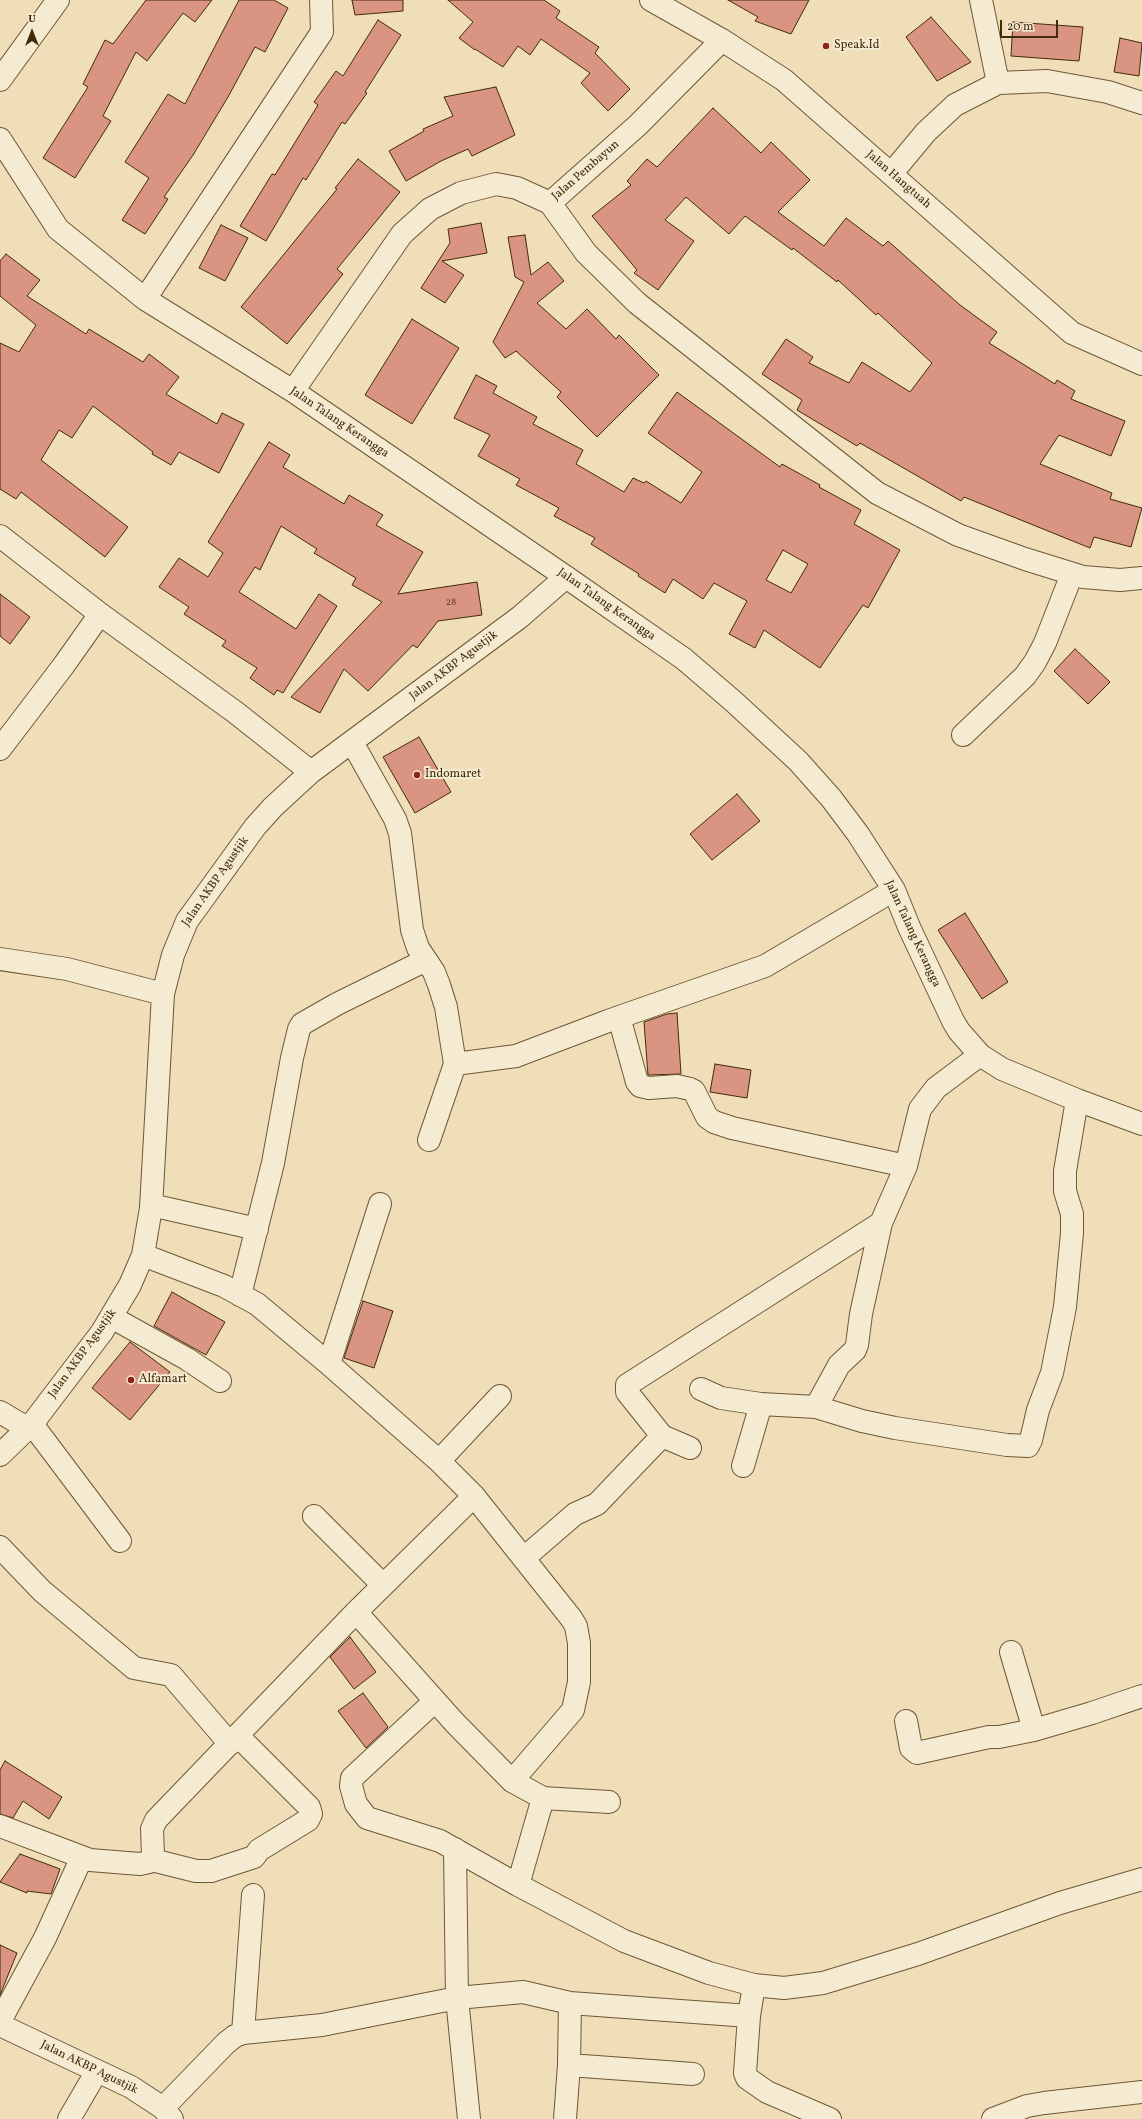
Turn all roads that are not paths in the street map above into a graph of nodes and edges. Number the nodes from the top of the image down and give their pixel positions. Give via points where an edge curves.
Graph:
1 (58, 0) edge
2 (321, 0) edge
3 (651, 0) edge
4 (981, 0) edge
5 (722, 40) junction
6 (0, 80) edge
7 (998, 83) junction
8 (1142, 103) edge
9 (0, 140) edge
10 (891, 174) junction
11 (550, 203) junction
12 (145, 299) junction
13 (1142, 364) edge
14 (293, 391) junction
15 (0, 536) edge
16 (1072, 574) junction
17 (566, 577) junction
18 (1142, 578) edge
19 (100, 614) junction
20 (963, 735) dead end
21 (352, 742) junction
22 (0, 749) edge
23 (311, 772) junction
24 (894, 890) junction
25 (0, 959) edge
26 (426, 960) junction
27 (163, 994) junction
28 (619, 1017) junction
29 (980, 1054) junction
30 (455, 1064) junction
31 (1077, 1100) junction
32 (1142, 1124) edge
33 (429, 1140) dead end
34 (906, 1166) junction
35 (380, 1204) dead end
36 (151, 1205) junction
37 (881, 1223) junction
38 (257, 1229) junction
39 (143, 1255) junction
40 (240, 1295) junction
41 (113, 1318) junction
42 (329, 1364) junction
43 (220, 1381) dead end
44 (701, 1389) dead end
45 (500, 1396) dead end
46 (761, 1404) junction
47 (816, 1408) junction
48 (0, 1412) edge
49 (30, 1426) junction
50 (662, 1436) junction
51 (690, 1448) dead end
52 (0, 1455) edge
53 (439, 1461) junction
54 (743, 1466) dead end
55 (474, 1496) junction
56 (314, 1516) dead end
57 (120, 1541) dead end
58 (0, 1547) edge
59 (524, 1558) junction
60 (383, 1585) junction
61 (356, 1612) junction
62 (1011, 1652) dead end
63 (1139, 1697) edge
64 (435, 1701) junction
65 (906, 1721) dead end
66 (1034, 1730) junction
67 (234, 1740) junction
68 (512, 1781) junction
69 (543, 1798) junction
70 (609, 1802) dead end
71 (0, 1826) edge
72 (455, 1849) junction
73 (82, 1857) junction
74 (152, 1860) junction
75 (1142, 1879) edge
76 (518, 1885) junction
77 (253, 1895) dead end
78 (754, 1986) junction
79 (457, 1998) junction
80 (570, 2003) junction
81 (749, 2016) junction
82 (0, 2021) edge
83 (0, 2025) edge
84 (243, 2032) junction
85 (569, 2065) junction
86 (97, 2071) junction
87 (693, 2074) dead end
88 (1142, 2092) edge
89 (168, 2113) edge
90 (69, 2119) edge
91 (469, 2119) edge
92 (565, 2119) edge
93 (830, 2119) edge
94 (993, 2119) edge

1 - 6 street
2 - 12 street via 322,32
3 - 5 street, Jalan Hangtuah
4 - 7 street
5 - 10 street, Jalan Hangtuah via 784,80
5 - 11 street, Jalan Pembayun via 638,125
7 - 8 street via 1047,81 1108,92
7 - 10 street via 955,105 926,132
9 - 12 street, Jalan Talang Kerangga via 58,229
10 - 13 street, Jalan Hangtuah via 1072,333
11 - 14 street, Jalan Pembayun via 517,188 496,184 461,193 430,209 402,234
11 - 16 street via 586,253 637,303 877,493 958,535
12 - 14 street, Jalan Talang Kerangga
14 - 17 street, Jalan Talang Kerangga
15 - 19 street
16 - 18 street via 1120,580
16 - 20 street via 1036,662 1025,676
17 - 21 street, Jalan AKBP Agustjik via 520,617
17 - 24 street, Jalan Talang Kerangga via 684,659 776,739 831,798
19 - 22 street
19 - 23 street via 235,712
21 - 23 street, Jalan AKBP Agustjik
21 - 26 street via 395,819 400,833 412,930 418,948
23 - 27 street, Jalan AKBP Agustjik via 255,827 193,911 178,939
24 - 28 street via 765,966
24 - 29 street, Jalan Talang Kerangga via 953,1021
25 - 27 street via 67,969
26 - 30 street via 434,972 446,1007
26 - 38 street via 302,1024 292,1058 273,1163
27 - 36 street, Jalan AKBP Agustjik
28 - 30 street via 516,1056
28 - 34 street via 640,1086 678,1086 690,1089 694,1091 707,1117 732,1128
29 - 31 street, Jalan Talang Kerangga via 1002,1069
29 - 34 street via 936,1088 920,1109
30 - 33 street
31 - 32 street, Jalan Talang Kerangga
31 - 47 street via 1065,1171 1065,1191 1072,1214 1072,1233 1065,1307 1052,1373 1038,1410 1030,1443 1022,1447 944,1436 862,1421
34 - 37 street
35 - 42 street
36 - 38 street
36 - 39 street, Jalan AKBP Agustjik
37 - 47 street via 855,1350 839,1366
37 - 50 street via 627,1385 627,1392
38 - 40 street
39 - 40 street via 224,1286
39 - 41 street, Jalan AKBP Agustjik
40 - 42 street via 256,1304
41 - 43 street via 187,1359
41 - 49 street, Jalan AKBP Agustjik
42 - 53 street
44 - 46 street via 721,1398
45 - 53 street
46 - 47 street
46 - 54 street
48 - 49 street
49 - 52 street, Jalan AKBP Agustjik
49 - 57 street
50 - 51 street
50 - 59 street via 597,1504 575,1514
53 - 55 street
55 - 59 street
55 - 60 street
56 - 60 street
58 - 67 street via 42,1591 134,1668 171,1675
59 - 68 street via 576,1626 579,1643 579,1682 571,1714
60 - 61 street
61 - 64 street
61 - 67 street
62 - 66 street
63 - 66 street
64 - 68 street
64 - 72 street via 354,1775 351,1786 356,1804 367,1818 424,1834
65 - 66 street via 910,1748 917,1753 988,1736 999,1737
67 - 74 street via 156,1820 151,1835
67 - 74 street via 309,1807 311,1814 308,1820 259,1850 254,1857 211,1871 191,1870
68 - 69 street
69 - 70 street
69 - 76 street
71 - 73 street
72 - 76 street
72 - 79 street
73 - 74 street via 140,1864
73 - 82 street via 45,1938
75 - 78 street via 1060,1903 918,1954 823,1983 772,1988
76 - 78 street via 624,1941 709,1973
77 - 84 street
78 - 81 street
79 - 80 street via 523,1992
79 - 84 street via 322,2025
79 - 91 street
80 - 81 street
80 - 85 street
81 - 93 street via 746,2078 767,2092
83 - 86 street, Jalan AKBP Agustjik
84 - 89 street via 226,2043
85 - 87 street
85 - 92 street
86 - 89 street, Jalan AKBP Agustjik via 131,2087
86 - 90 street
88 - 94 street via 1027,2106

